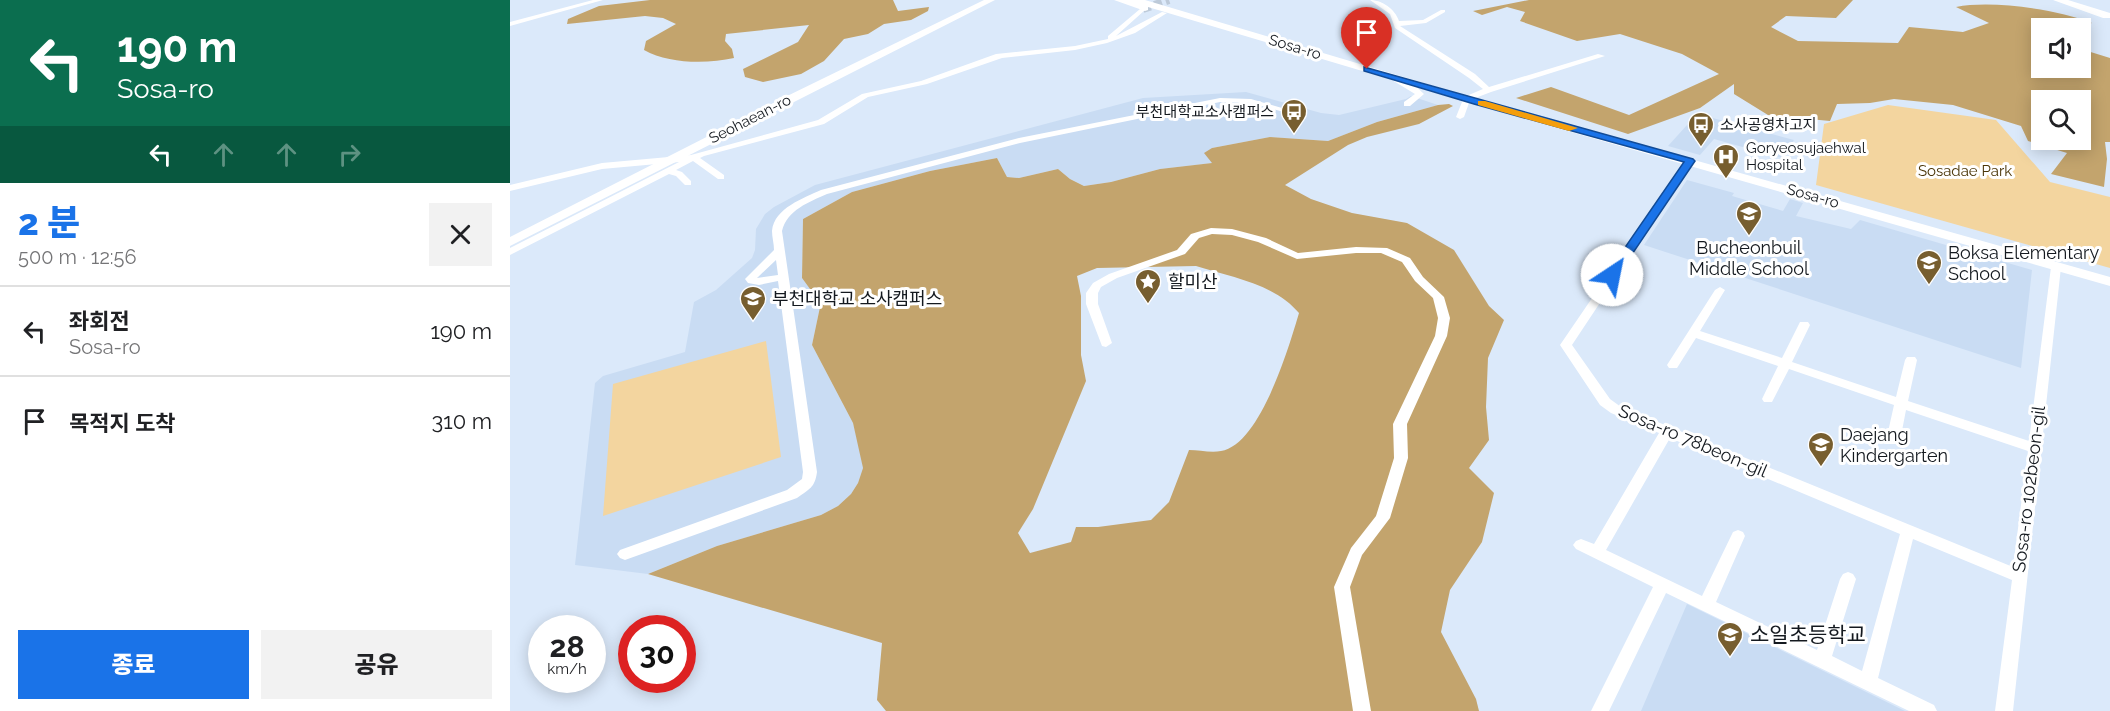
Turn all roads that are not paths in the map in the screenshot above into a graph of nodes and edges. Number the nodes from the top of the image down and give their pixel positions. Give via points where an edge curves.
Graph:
1 (600, 0) edge
2 (978, 0) edge
3 (991, 0) edge
4 (1118, 0) edge
5 (1137, 0) edge
6 (1161, 0) edge
7 (1374, 0) edge
8 (2058, 0) edge
9 (1142, 10) tunnel mouth
10 (1443, 11) dead end
11 (1164, 14) junction
12 (2108, 16) dead end
13 (1396, 23) junction
14 (510, 24) edge
15 (1103, 43) junction
16 (1303, 49) junction
17 (1601, 56) dead end
18 (1389, 75) junction
19 (1488, 90) junction
20 (1467, 99) junction
21 (1407, 104) dead end
22 (1295, 113) dead end
23 (1460, 117) dead end
24 (694, 152) junction
25 (1690, 161) junction
26 (667, 170) junction
27 (721, 177) dead end
28 (688, 183) dead end
29 (510, 188) edge
30 (511, 241) edge
31 (780, 251) junction
32 (2056, 267) junction
33 (783, 277) junction
34 (2110, 282) edge
35 (1720, 290) dead end
36 (1804, 325) dead end
37 (1694, 333) junction
38 (1106, 343) dead end
39 (1911, 360) dead end
40 (1784, 363) junction
41 (1674, 365) dead end
42 (1768, 399) dead end
43 (1901, 403) junction
44 (1666, 431) junction
45 (1893, 441) dead end
46 (2034, 448) junction
47 (1908, 530) junction
48 (1738, 536) dead end
49 (1581, 545) dead end
50 (1597, 553) junction
51 (625, 554) dead end
52 (2018, 576) junction
53 (1848, 579) dead end
54 (1662, 584) junction
55 (1706, 605) junction
56 (1822, 660) junction
57 (1868, 682) junction
58 (1362, 711) edge
59 (1600, 711) edge
60 (1928, 711) edge
61 (2004, 711) edge

1 - 14 street
2 - 30 street, Seohaean-ro via 620,174
3 - 24 street, Seohaean-ro
4 - 11 street
5 - 16 street, Sosa-ro
6 - 16 street via 1259,30
7 - 13 street via 1388,8
8 - 12 main road
9 - 15 street
10 - 13 street via 1424,22
11 - 15 street via 1143,28
11 - 16 street
13 - 19 street
15 - 24 street via 1003,54 940,77 859,98 821,122
16 - 18 street, Sosa-ro
17 - 19 street
18 - 20 street, Sosa-ro
18 - 21 street via 1420,94
19 - 20 street
20 - 23 street
20 - 25 street, Sosa-ro
22 - 31 street via 1246,100 1208,101 1019,141 831,190 802,202 783,218 777,231
24 - 26 street
24 - 27 street via 703,166
24 - 29 street via 622,163
24 - 30 street, Seohaean-ro
25 - 32 street, Sosa-ro
25 - 44 street, Sosa-ro 78beon-gil via 1566,345 1605,402
26 - 28 street
26 - 30 street
31 - 33 street
31 - 33 street via 750,279 759,282
32 - 34 street, Sosa-ro
32 - 46 street, Sosa-ro 102beon-gil
33 - 51 street via 809,482 792,494
35 - 37 street
36 - 40 street
37 - 40 street
37 - 41 street
38 - 58 street via 1092,304 1097,285 1181,252 1195,236 1211,231 1262,240 1297,256 1383,250 1406,260 1438,297 1444,318 1441,336 1400,424 1401,458 1383,518 1356,552 1342,587
39 - 43 street
40 - 42 street
40 - 43 street
43 - 45 street
43 - 46 street
44 - 47 street, Sosa-ro 78beon-gil
44 - 50 street
46 - 52 street, Sosa-ro 102beon-gil
47 - 52 street, Sosa-ro 78beon-gil
47 - 57 street
48 - 55 street
49 - 50 street
50 - 54 street
52 - 61 street, Sosa-ro 102beon-gil
53 - 56 street
54 - 55 street
54 - 59 street
55 - 56 street
56 - 57 street
57 - 60 street

